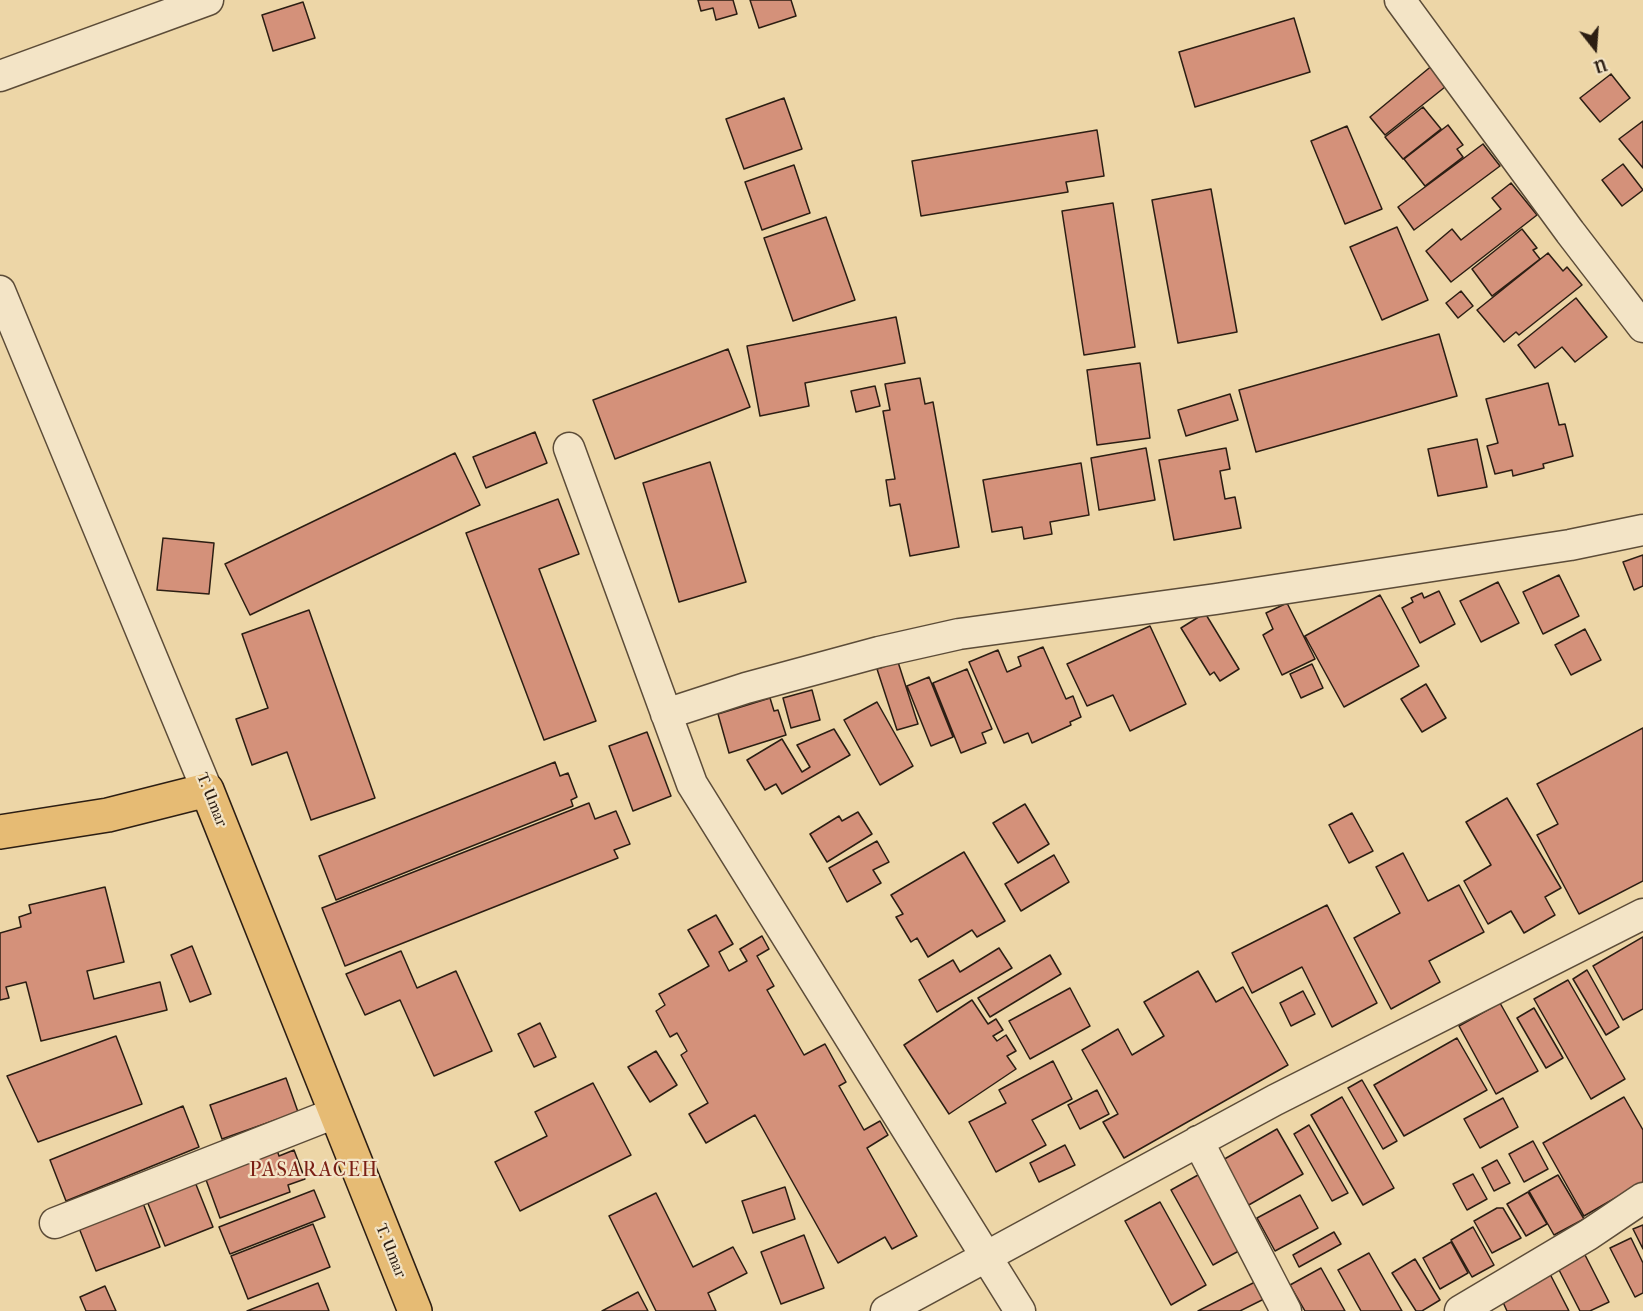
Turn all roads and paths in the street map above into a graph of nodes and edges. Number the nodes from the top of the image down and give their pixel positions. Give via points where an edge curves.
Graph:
1 (208, 0) edge
2 (1400, 0) edge
3 (0, 76) edge
4 (0, 291) edge
5 (1643, 327) edge
6 (569, 448) dead end
7 (1643, 530) edge
8 (666, 714) junction
9 (207, 790) junction
10 (0, 832) edge
11 (1643, 915) edge
12 (335, 1113) junction
13 (1198, 1141) junction
14 (1643, 1198) edge
15 (56, 1223) dead end
16 (986, 1258) junction
17 (415, 1311) edge
18 (886, 1311) edge
19 (1020, 1311) edge
20 (1286, 1311) edge
21 (1460, 1311) edge

1 - 3 street
2 - 5 street
4 - 9 street, T. Umar
6 - 8 street
7 - 8 street via 1570,545 1240,596 959,634 746,688
8 - 16 street via 699,797
9 - 10 main road via 108,815
9 - 12 main road, T. Umar
11 - 13 street
12 - 15 street
12 - 17 main road, T. Umar
13 - 16 street
13 - 20 street
14 - 21 street
16 - 18 street
16 - 19 street

